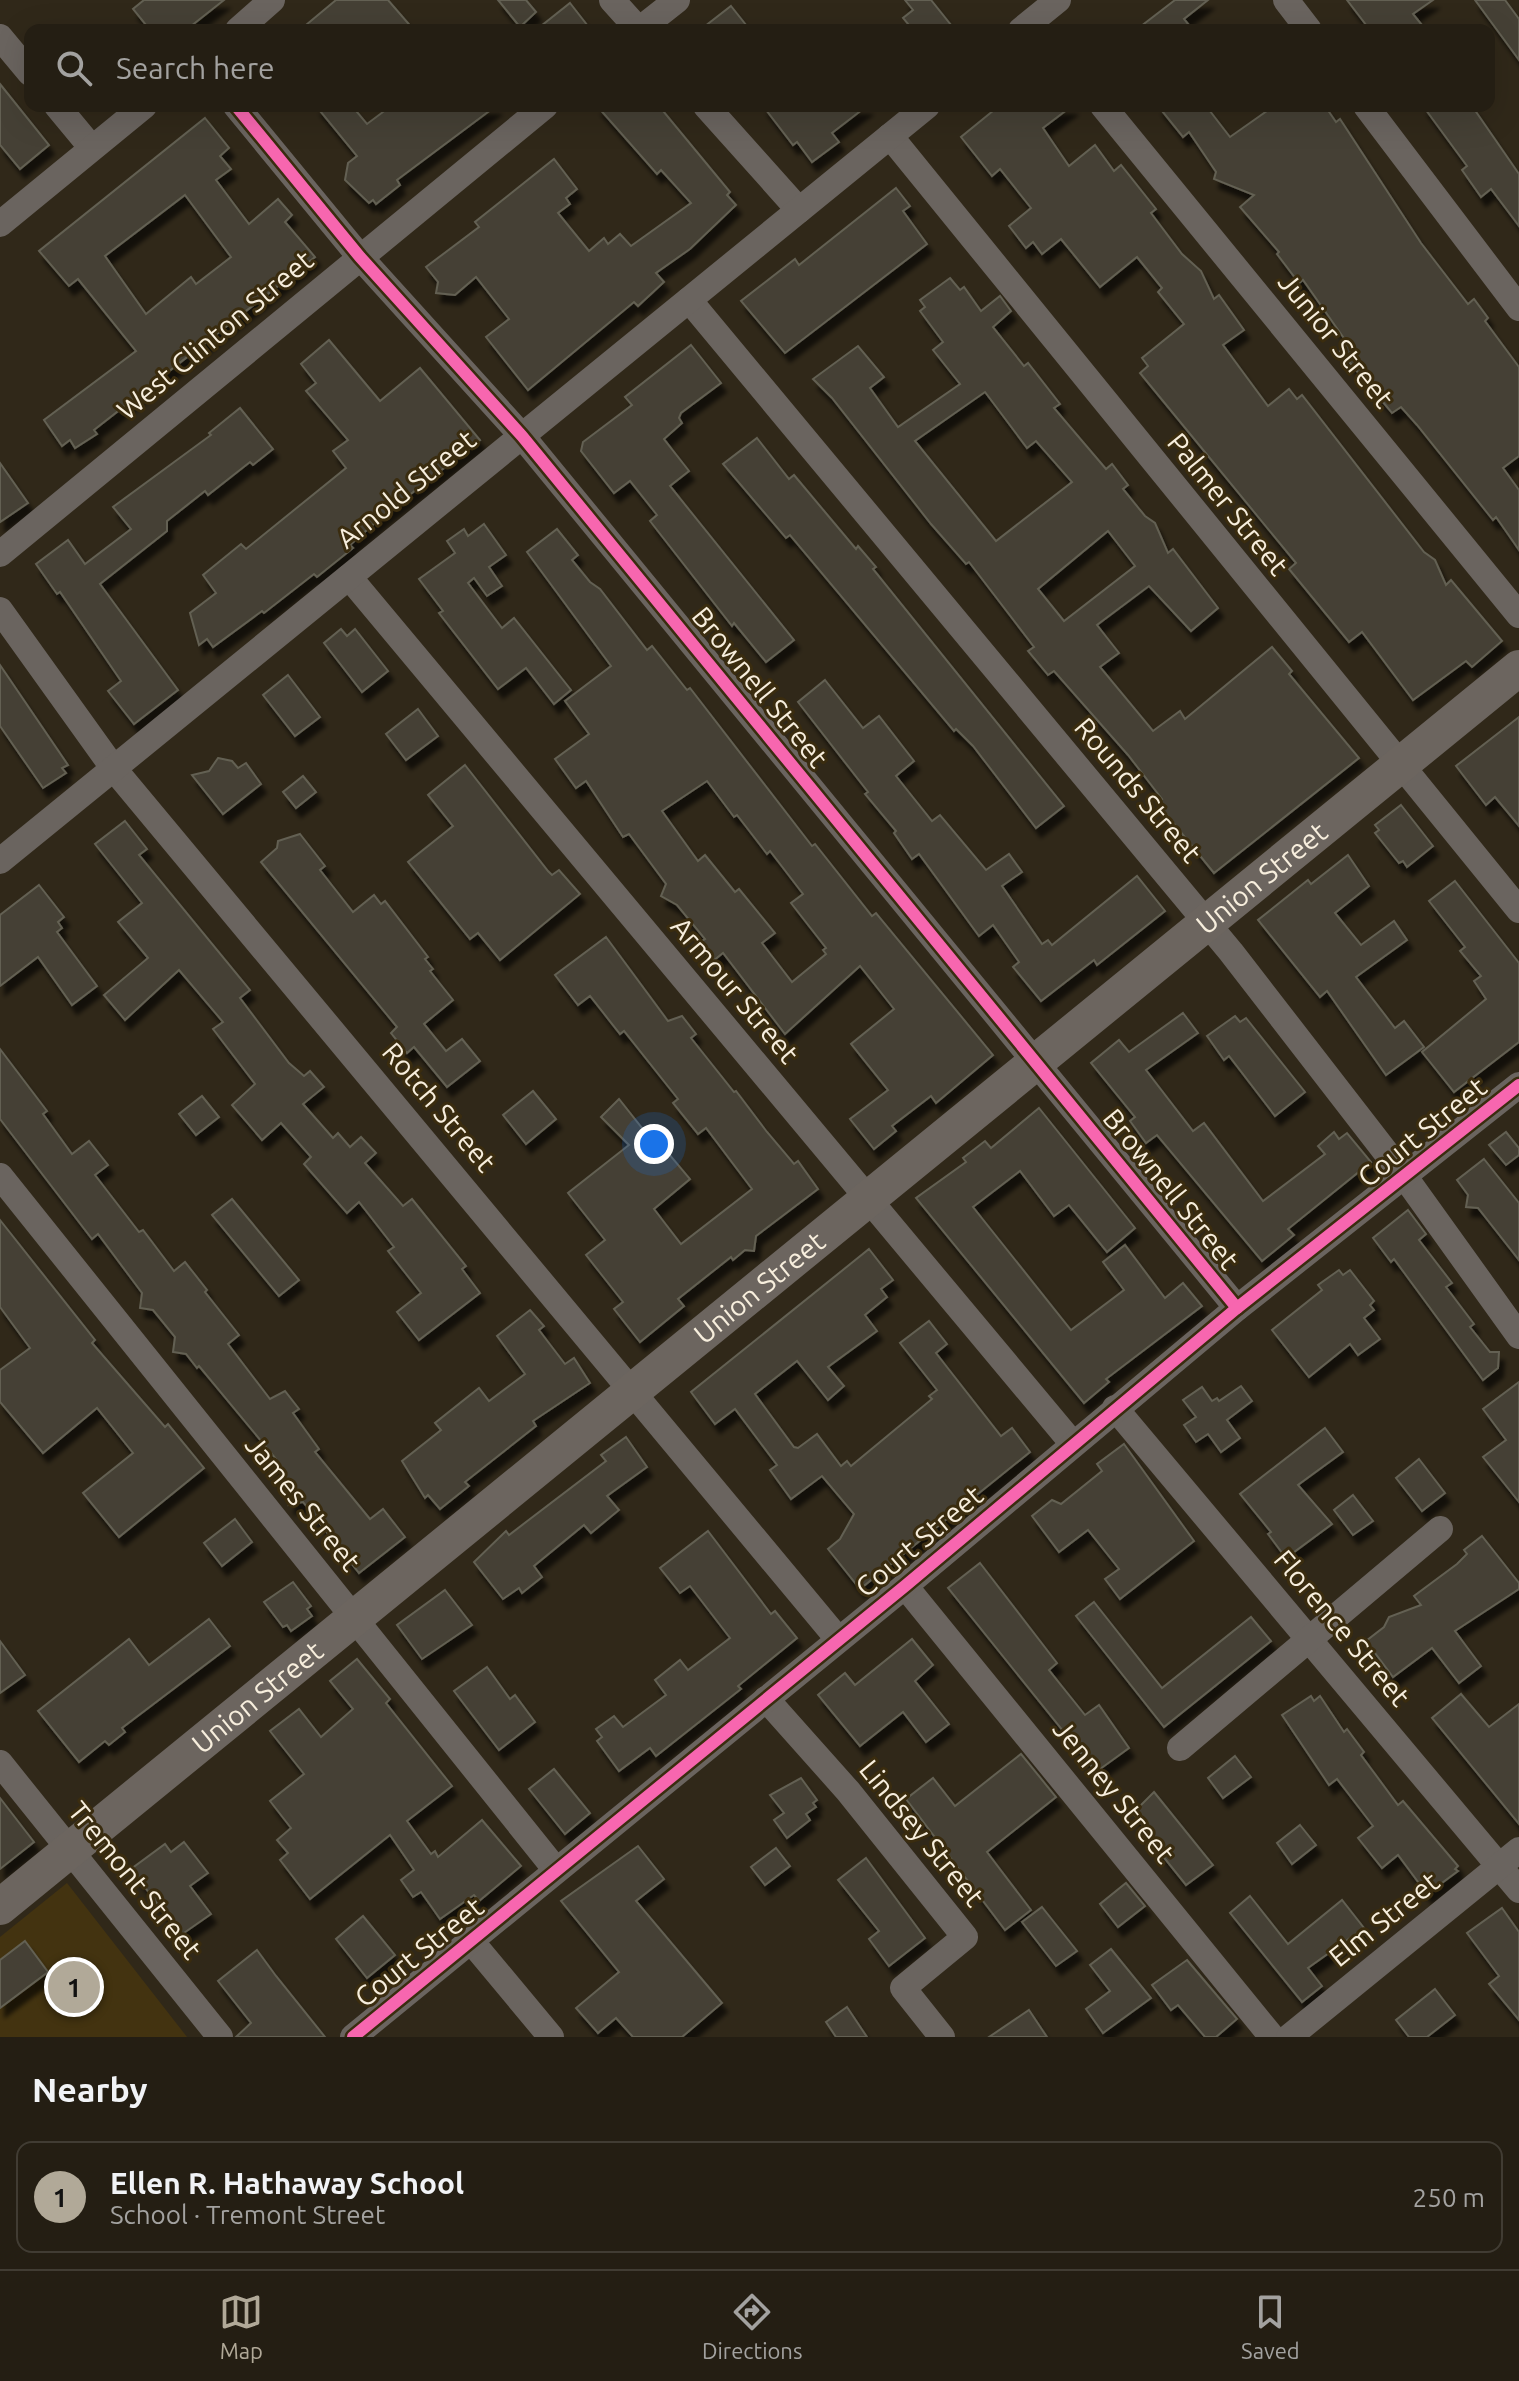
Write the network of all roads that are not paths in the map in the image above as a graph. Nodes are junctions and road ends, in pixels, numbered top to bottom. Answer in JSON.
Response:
{"nodes":[{"id":1,"x":272,"y":0,"type":"edge"},
{"id":2,"x":612,"y":0,"type":"edge"},
{"id":3,"x":677,"y":0,"type":"edge"},
{"id":4,"x":1058,"y":0,"type":"edge"},
{"id":5,"x":1286,"y":0,"type":"edge"},
{"id":6,"x":245,"y":24,"type":"edge"},
{"id":7,"x":634,"y":24,"type":"edge"},
{"id":8,"x":647,"y":24,"type":"edge"},
{"id":9,"x":1035,"y":24,"type":"edge"},
{"id":10,"x":1304,"y":24,"type":"edge"},
{"id":11,"x":0,"y":37,"type":"edge"},
{"id":12,"x":24,"y":66,"type":"edge"},
{"id":13,"x":62,"y":112,"type":"edge"},
{"id":14,"x":136,"y":112,"type":"edge"},
{"id":15,"x":241,"y":112,"type":"edge"},
{"id":16,"x":538,"y":112,"type":"edge"},
{"id":17,"x":711,"y":112,"type":"edge"},
{"id":18,"x":920,"y":112,"type":"edge"},
{"id":19,"x":1108,"y":112,"type":"edge"},
{"id":20,"x":1371,"y":112,"type":"edge"},
{"id":21,"x":890,"y":136,"type":"junction"},
{"id":22,"x":91,"y":147,"type":"junction"},
{"id":23,"x":799,"y":210,"type":"junction"},
{"id":24,"x":0,"y":224,"type":"edge"},
{"id":25,"x":360,"y":257,"type":"junction"},
{"id":26,"x":689,"y":300,"type":"junction"},
{"id":27,"x":1519,"y":308,"type":"edge"},
{"id":28,"x":522,"y":436,"type":"junction"},
{"id":29,"x":0,"y":554,"type":"edge"},
{"id":30,"x":349,"y":577,"type":"junction"},
{"id":31,"x":0,"y":610,"type":"edge"},
{"id":32,"x":1519,"y":615,"type":"edge"},
{"id":33,"x":1519,"y":668,"type":"edge"},
{"id":34,"x":1400,"y":767,"type":"junction"},
{"id":35,"x":114,"y":769,"type":"junction"},
{"id":36,"x":0,"y":861,"type":"edge"},
{"id":37,"x":1519,"y":910,"type":"edge"},
{"id":38,"x":1206,"y":922,"type":"junction"},
{"id":39,"x":1036,"y":1061,"type":"junction"},
{"id":40,"x":1519,"y":1085,"type":"edge"},
{"id":41,"x":0,"y":1176,"type":"edge"},
{"id":42,"x":1405,"y":1177,"type":"junction"},
{"id":43,"x":867,"y":1197,"type":"junction"},
{"id":44,"x":1237,"y":1308,"type":"junction"},
{"id":45,"x":1519,"y":1336,"type":"edge"},
{"id":46,"x":633,"y":1389,"type":"junction"},
{"id":47,"x":1115,"y":1408,"type":"junction"},
{"id":48,"x":1073,"y":1444,"type":"junction"},
{"id":49,"x":1440,"y":1529,"type":"dead end"},
{"id":50,"x":905,"y":1586,"type":"junction"},
{"id":51,"x":354,"y":1617,"type":"junction"},
{"id":52,"x":838,"y":1639,"type":"junction"},
{"id":53,"x":1312,"y":1639,"type":"junction"},
{"id":54,"x":766,"y":1699,"type":"junction"},
{"id":55,"x":1180,"y":1748,"type":"dead end"},
{"id":56,"x":0,"y":1763,"type":"edge"},
{"id":57,"x":70,"y":1851,"type":"junction"},
{"id":58,"x":1509,"y":1858,"type":"edge"},
{"id":59,"x":556,"y":1870,"type":"junction"},
{"id":60,"x":1519,"y":1890,"type":"edge"},
{"id":61,"x":0,"y":1907,"type":"edge"},
{"id":62,"x":471,"y":1941,"type":"junction"},
{"id":63,"x":220,"y":2037,"type":"edge"},
{"id":64,"x":353,"y":2037,"type":"edge"},
{"id":65,"x":551,"y":2037,"type":"edge"},
{"id":66,"x":942,"y":2037,"type":"edge"},
{"id":67,"x":1272,"y":2037,"type":"edge"},
{"id":68,"x":1289,"y":2037,"type":"edge"}],
"edges":[{"from":1,"to":6,"type":"street"},
{"from":2,"to":7,"type":"street"},
{"from":3,"to":8,"type":"street"},
{"from":4,"to":9,"type":"street"},
{"from":5,"to":10,"type":"street"},
{"from":11,"to":12,"type":"street"},
{"from":13,"to":22,"type":"street"},
{"from":14,"to":22,"type":"street"},
{"from":15,"to":25,"type":"street","name":"Brownell Street"},
{"from":16,"to":25,"type":"street","name":"West Clinton Street"},
{"from":17,"to":23,"type":"street"},
{"from":18,"to":21,"type":"street","name":"Arnold Street"},
{"from":19,"to":32,"type":"street","name":"Junior Street"},
{"from":20,"to":27,"type":"street"},
{"from":21,"to":23,"type":"street","name":"Arnold Street"},
{"from":21,"to":34,"type":"street","name":"Palmer Street"},
{"from":22,"to":24,"type":"street"},
{"from":23,"to":26,"type":"street","name":"Arnold Street"},
{"from":25,"to":28,"type":"street","name":"Brownell Street"},
{"from":25,"to":29,"type":"street","name":"West Clinton Street"},
{"from":26,"to":28,"type":"street","name":"Arnold Street"},
{"from":26,"to":38,"type":"street","name":"Rounds Street"},
{"from":28,"to":30,"type":"street","name":"Arnold Street"},
{"from":28,"to":39,"type":"street","name":"Brownell Street"},
{"from":30,"to":35,"type":"street","name":"Arnold Street"},
{"from":30,"to":43,"type":"street","name":"Armour Street"},
{"from":31,"to":35,"type":"street","name":"Rotch Street"},
{"from":33,"to":34,"type":"main road","name":"Union Street"},
{"from":34,"to":37,"type":"street","name":"Palmer Street"},
{"from":34,"to":38,"type":"main road","name":"Union Street"},
{"from":35,"to":36,"type":"street","name":"Arnold Street"},
{"from":35,"to":46,"type":"street","name":"Rotch Street"},
{"from":38,"to":39,"type":"main road","name":"Union Street"},
{"from":38,"to":42,"type":"street","name":"Rounds Street"},
{"from":39,"to":43,"type":"main road","name":"Union Street"},
{"from":39,"to":44,"type":"street","name":"Brownell Street"},
{"from":40,"to":42,"type":"street","name":"Court Street"},
{"from":41,"to":51,"type":"street","name":"James Street"},
{"from":42,"to":44,"type":"street","name":"Court Street"},
{"from":42,"to":45,"type":"street","name":"Rounds Street"},
{"from":43,"to":46,"type":"main road","name":"Union Street"},
{"from":43,"to":48,"type":"street","name":"Armour Street"},
{"from":44,"to":47,"type":"street","name":"Court Street"},
{"from":46,"to":51,"type":"main road","name":"Union Street"},
{"from":46,"to":52,"type":"street","name":"Rotch Street"},
{"from":47,"to":48,"type":"street","name":"Court Street"},
{"from":47,"to":53,"type":"street","name":"Florence Street"},
{"from":48,"to":50,"type":"street","name":"Court Street"},
{"from":49,"to":53,"type":"street"},
{"from":50,"to":52,"type":"street","name":"Court Street"},
{"from":50,"to":67,"type":"street","name":"Jenney Street"},
{"from":51,"to":57,"type":"main road","name":"Union Street"},
{"from":51,"to":59,"type":"street","name":"James Street"},
{"from":52,"to":54,"type":"street","name":"Court Street"},
{"from":53,"to":55,"type":"street"},
{"from":53,"to":58,"type":"street","name":"Florence Street"},
{"from":54,"to":59,"type":"street","name":"Court Street"},
{"from":54,"to":66,"type":"street","name":"Lindsey Street"},
{"from":56,"to":57,"type":"street","name":"Tremont Street"},
{"from":57,"to":61,"type":"main road","name":"Union Street"},
{"from":57,"to":63,"type":"street","name":"Tremont Street"},
{"from":58,"to":60,"type":"street","name":"Florence Street"},
{"from":58,"to":68,"type":"street","name":"Elm Street"},
{"from":59,"to":62,"type":"street","name":"Court Street"},
{"from":62,"to":64,"type":"street","name":"Court Street"},
{"from":62,"to":65,"type":"street"}]}
